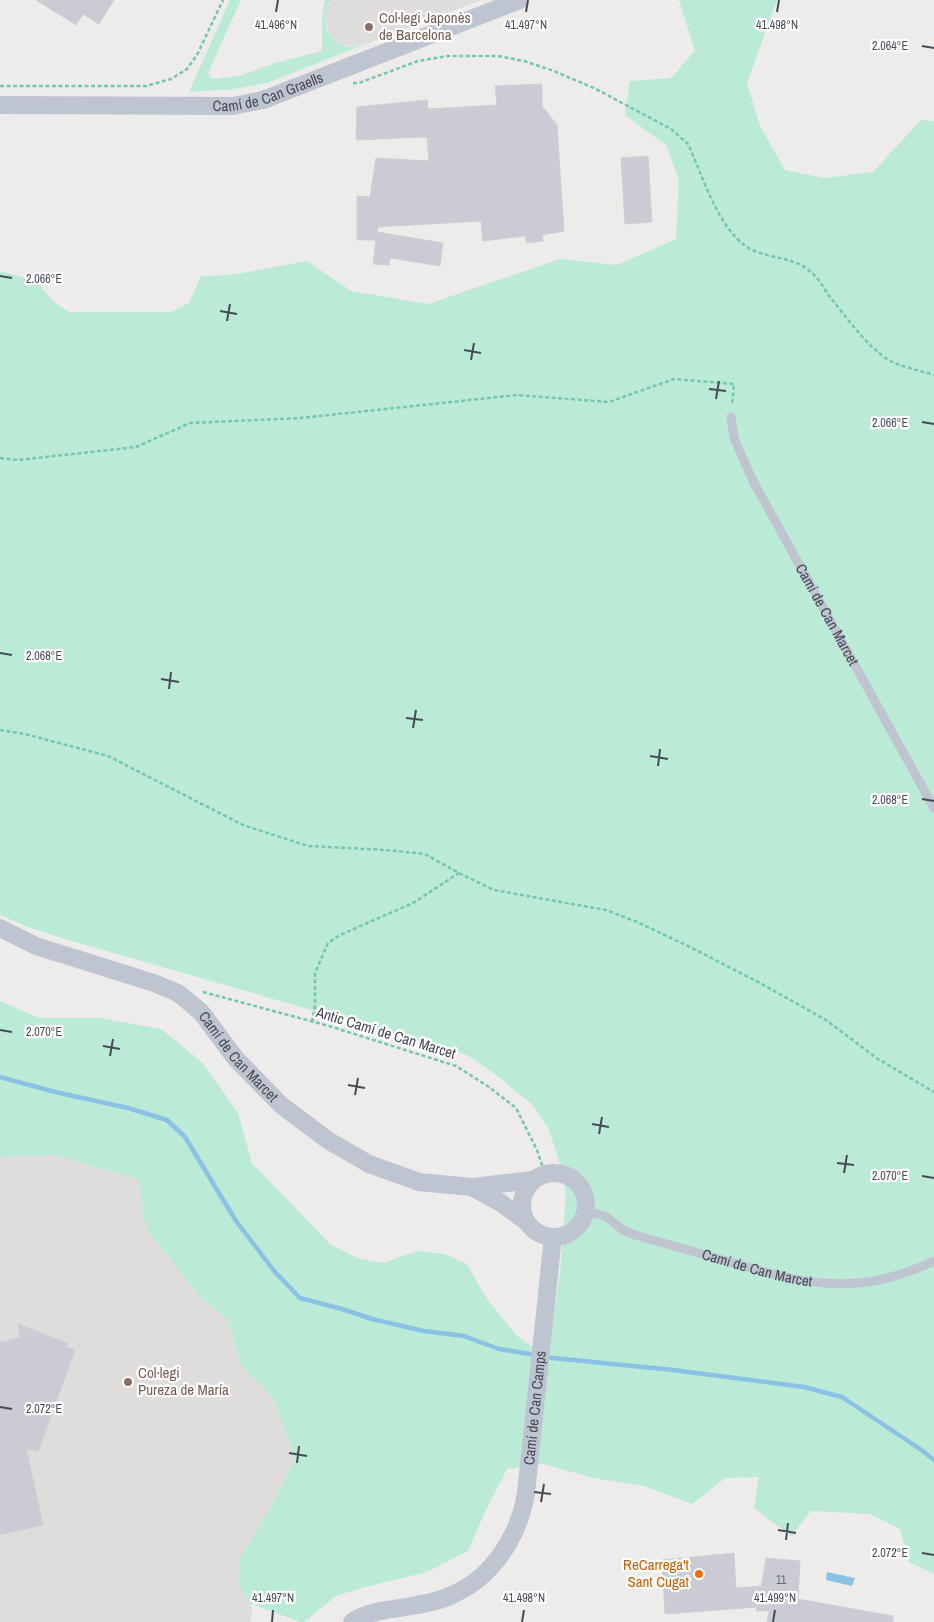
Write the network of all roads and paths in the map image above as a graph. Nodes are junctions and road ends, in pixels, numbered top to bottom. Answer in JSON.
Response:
{"nodes":[{"id":1,"x":223,"y":0,"type":"edge"},
{"id":2,"x":509,"y":2,"type":"edge"},
{"id":3,"x":343,"y":68,"type":"junction"},
{"id":4,"x":0,"y":86,"type":"edge"},
{"id":5,"x":0,"y":105,"type":"edge"},
{"id":6,"x":934,"y":375,"type":"edge"},
{"id":7,"x":730,"y":417,"type":"joint"},
{"id":8,"x":0,"y":458,"type":"edge"},
{"id":9,"x":0,"y":730,"type":"edge"},
{"id":10,"x":934,"y":808,"type":"edge"},
{"id":11,"x":459,"y":873,"type":"junction"},
{"id":12,"x":0,"y":928,"type":"edge"},
{"id":13,"x":202,"y":991,"type":"dead end"},
{"id":14,"x":312,"y":1022,"type":"junction"},
{"id":15,"x":934,"y":1092,"type":"edge"},
{"id":16,"x":539,"y":1177,"type":"junction"},
{"id":17,"x":472,"y":1187,"type":"junction"},
{"id":18,"x":586,"y":1211,"type":"junction"},
{"id":19,"x":528,"y":1223,"type":"junction"},
{"id":20,"x":553,"y":1236,"type":"junction"},
{"id":21,"x":934,"y":1261,"type":"edge"},
{"id":22,"x":352,"y":1622,"type":"edge"}],
"edges":[{"from":1,"to":4,"type":"path"},
{"from":2,"to":3,"type":"street","name":"Camí de Can Graells"},
{"from":3,"to":5,"type":"street","name":"Camí de Can Graells"},
{"from":3,"to":6,"type":"path"},
{"from":7,"to":8,"type":"path"},
{"from":7,"to":10,"type":"lane","name":"Camí de Can Marcet"},
{"from":9,"to":11,"type":"path"},
{"from":11,"to":14,"type":"path"},
{"from":11,"to":15,"type":"path"},
{"from":12,"to":17,"type":"street","name":"Camí de Can Marcet"},
{"from":13,"to":14,"type":"path","name":"Antic Camí de Can Marcet"},
{"from":14,"to":16,"type":"path","name":"Antic Camí de Can Marcet"},
{"from":16,"to":17,"type":"street","name":"Camí de Can Marcet"},
{"from":16,"to":18,"type":"street"},
{"from":16,"to":19,"type":"street"},
{"from":17,"to":19,"type":"street","name":"Camí de Can Marcet"},
{"from":18,"to":20,"type":"street"},
{"from":18,"to":21,"type":"lane","name":"Camí de Can Marcet"},
{"from":19,"to":20,"type":"street"},
{"from":20,"to":22,"type":"street","name":"Camí de Can Camps"}]}
